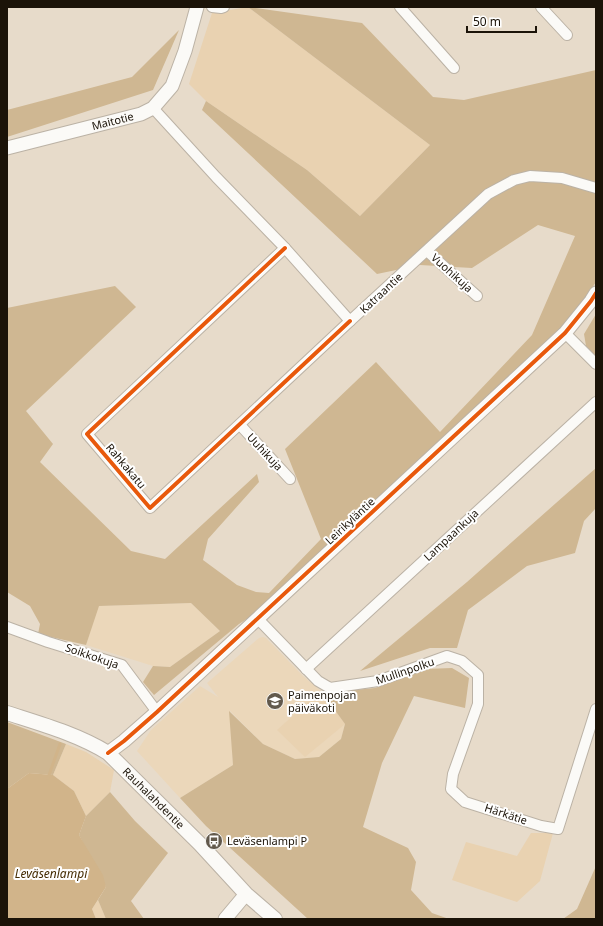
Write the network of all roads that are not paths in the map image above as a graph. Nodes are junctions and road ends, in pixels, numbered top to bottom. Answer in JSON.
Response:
{"nodes":[{"id":1,"x":197,"y":7,"type":"edge"},
{"id":2,"x":212,"y":7,"type":"edge"},
{"id":3,"x":224,"y":7,"type":"edge"},
{"id":4,"x":400,"y":7,"type":"edge"},
{"id":5,"x":542,"y":7,"type":"edge"},
{"id":6,"x":567,"y":35,"type":"dead end"},
{"id":7,"x":454,"y":68,"type":"dead end"},
{"id":8,"x":153,"y":108,"type":"junction"},
{"id":9,"x":7,"y":148,"type":"edge"},
{"id":10,"x":596,"y":188,"type":"edge"},
{"id":11,"x":285,"y":248,"type":"junction"},
{"id":12,"x":427,"y":251,"type":"junction"},
{"id":13,"x":596,"y":293,"type":"edge"},
{"id":14,"x":477,"y":296,"type":"dead end"},
{"id":15,"x":350,"y":321,"type":"junction"},
{"id":16,"x":565,"y":333,"type":"junction"},
{"id":17,"x":596,"y":364,"type":"edge"},
{"id":18,"x":596,"y":402,"type":"edge"},
{"id":19,"x":240,"y":425,"type":"junction"},
{"id":20,"x":290,"y":479,"type":"dead end"},
{"id":21,"x":258,"y":619,"type":"junction"},
{"id":22,"x":7,"y":627,"type":"edge"},
{"id":23,"x":306,"y":669,"type":"junction"},
{"id":24,"x":478,"y":675,"type":"joint"},
{"id":25,"x":596,"y":709,"type":"edge"},
{"id":26,"x":157,"y":712,"type":"junction"},
{"id":27,"x":7,"y":713,"type":"edge"},
{"id":28,"x":108,"y":753,"type":"junction"},
{"id":29,"x":246,"y":894,"type":"junction"},
{"id":30,"x":225,"y":919,"type":"edge"},
{"id":31,"x":276,"y":919,"type":"edge"}],
"edges":[{"from":1,"to":8,"type":"street","name":"Maitotie"},
{"from":2,"to":3,"type":"street"},
{"from":4,"to":7,"type":"street"},
{"from":5,"to":6,"type":"street"},
{"from":8,"to":9,"type":"street","name":"Maitotie"},
{"from":8,"to":11,"type":"street","name":"Katraantie"},
{"from":10,"to":12,"type":"street","name":"Katraantie"},
{"from":11,"to":15,"type":"street","name":"Katraantie"},
{"from":11,"to":19,"type":"street","name":"Rahkakatu"},
{"from":12,"to":14,"type":"street","name":"Vuohikuja"},
{"from":12,"to":15,"type":"street","name":"Katraantie"},
{"from":13,"to":16,"type":"street","name":"Leirikyläntie"},
{"from":15,"to":19,"type":"street","name":"Rahkakatu"},
{"from":16,"to":17,"type":"street"},
{"from":16,"to":21,"type":"street","name":"Leirikyläntie"},
{"from":18,"to":23,"type":"street","name":"Lampaankuja"},
{"from":19,"to":20,"type":"street","name":"Uuhikuja"},
{"from":21,"to":23,"type":"street","name":"Mullinpolku"},
{"from":21,"to":26,"type":"street","name":"Leirikyläntie"},
{"from":22,"to":26,"type":"street","name":"Soikkokuja"},
{"from":23,"to":24,"type":"street","name":"Mullinpolku"},
{"from":24,"to":25,"type":"street","name":"Härkätie"},
{"from":26,"to":28,"type":"street","name":"Leirikyläntie"},
{"from":27,"to":28,"type":"main road","name":"Rauhalahdentie"},
{"from":28,"to":29,"type":"main road","name":"Rauhalahdentie"},
{"from":29,"to":30,"type":"street"},
{"from":29,"to":31,"type":"main road","name":"Rauhalahdentie"}]}
